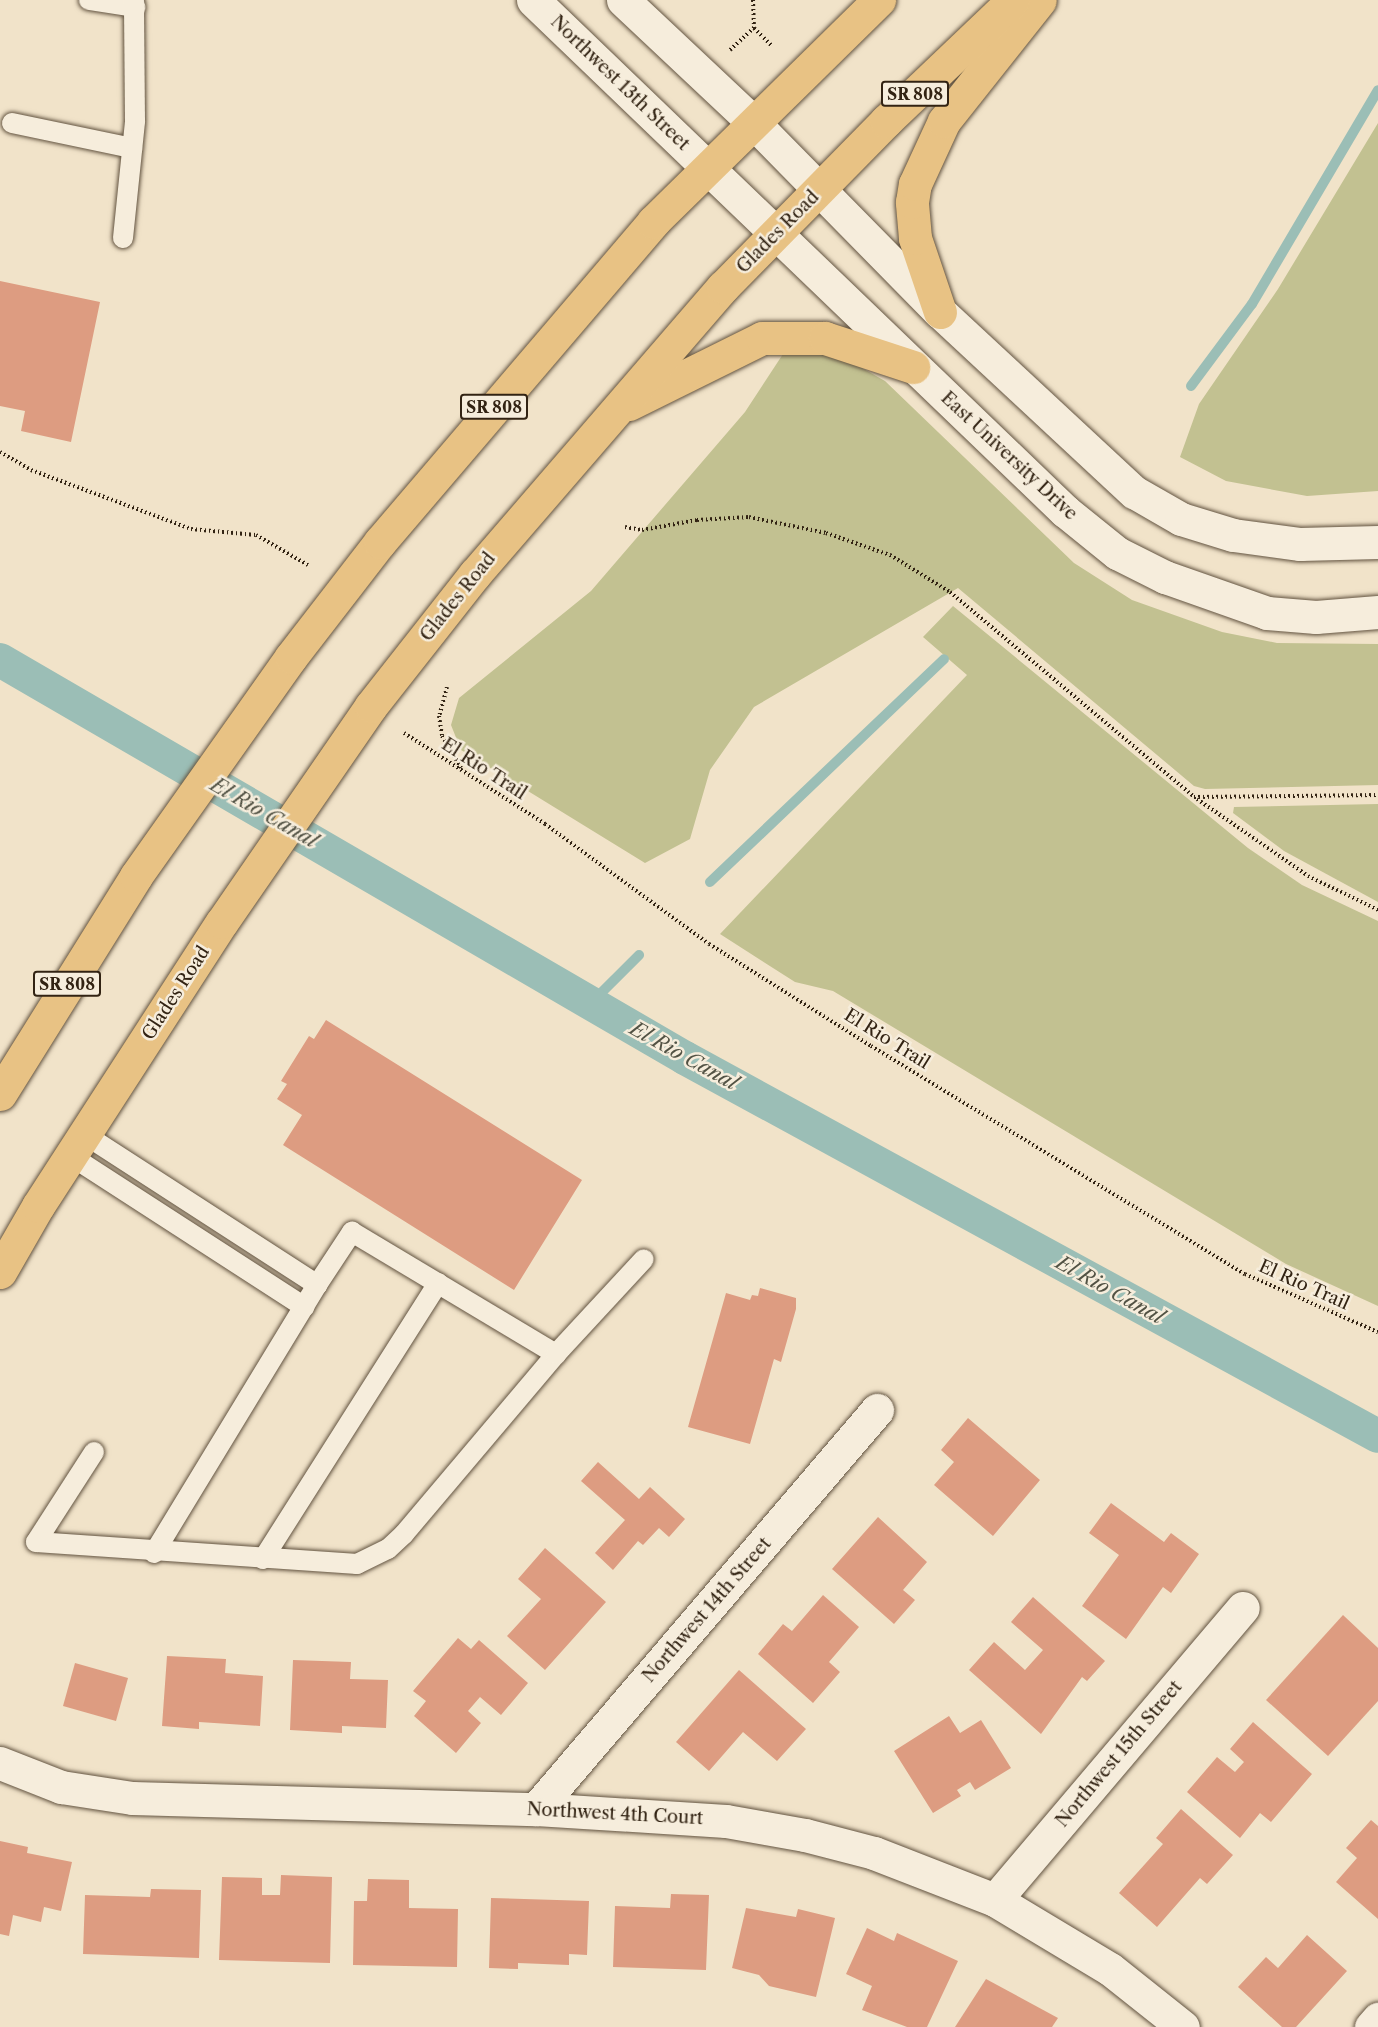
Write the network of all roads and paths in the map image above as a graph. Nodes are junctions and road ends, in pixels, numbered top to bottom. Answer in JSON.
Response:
{"nodes":[{"id":1,"x":89,"y":0,"type":"edge"},
{"id":2,"x":533,"y":0,"type":"edge"},
{"id":3,"x":623,"y":0,"type":"edge"},
{"id":4,"x":753,"y":0,"type":"edge"},
{"id":5,"x":879,"y":0,"type":"edge"},
{"id":6,"x":1013,"y":0,"type":"edge"},
{"id":7,"x":1040,"y":0,"type":"edge"},
{"id":8,"x":134,"y":4,"type":"edge"},
{"id":9,"x":754,"y":28,"type":"junction"},
{"id":10,"x":771,"y":45,"type":"dead end"},
{"id":11,"x":730,"y":50,"type":"dead end"},
{"id":12,"x":752,"y":121,"type":"junction"},
{"id":13,"x":12,"y":123,"type":"dead end"},
{"id":14,"x":132,"y":148,"type":"junction"},
{"id":15,"x":707,"y":166,"type":"junction"},
{"id":16,"x":819,"y":190,"type":"junction"},
{"id":17,"x":776,"y":236,"type":"junction"},
{"id":18,"x":123,"y":238,"type":"dead end"},
{"id":19,"x":940,"y":312,"type":"junction"},
{"id":20,"x":913,"y":367,"type":"junction"},
{"id":21,"x":609,"y":415,"type":"junction"},
{"id":22,"x":0,"y":452,"type":"edge"},
{"id":23,"x":625,"y":527,"type":"dead end"},
{"id":24,"x":1378,"y":542,"type":"edge"},
{"id":25,"x":308,"y":565,"type":"dead end"},
{"id":26,"x":1378,"y":612,"type":"edge"},
{"id":27,"x":447,"y":687,"type":"dead end"},
{"id":28,"x":404,"y":733,"type":"dead end"},
{"id":29,"x":463,"y":771,"type":"junction"},
{"id":30,"x":1378,"y":795,"type":"edge"},
{"id":31,"x":1194,"y":797,"type":"junction"},
{"id":32,"x":1378,"y":910,"type":"edge"},
{"id":33,"x":0,"y":1094,"type":"edge"},
{"id":34,"x":78,"y":1145,"type":"junction"},
{"id":35,"x":644,"y":1259,"type":"dead end"},
{"id":36,"x":0,"y":1272,"type":"edge"},
{"id":37,"x":438,"y":1283,"type":"junction"},
{"id":38,"x":317,"y":1285,"type":"junction"},
{"id":39,"x":304,"y":1307,"type":"junction"},
{"id":40,"x":1378,"y":1332,"type":"edge"},
{"id":41,"x":556,"y":1354,"type":"junction"},
{"id":42,"x":877,"y":1410,"type":"dead end"},
{"id":43,"x":94,"y":1452,"type":"dead end"},
{"id":44,"x":154,"y":1553,"type":"junction"},
{"id":45,"x":263,"y":1559,"type":"junction"},
{"id":46,"x":1244,"y":1608,"type":"dead end"},
{"id":47,"x":0,"y":1763,"type":"edge"},
{"id":48,"x":536,"y":1809,"type":"junction"},
{"id":49,"x":995,"y":1900,"type":"junction"},
{"id":50,"x":1378,"y":2019,"type":"edge"},
{"id":51,"x":1183,"y":2027,"type":"edge"},
{"id":52,"x":1371,"y":2027,"type":"edge"}],
"edges":[{"from":1,"to":8,"type":"lane"},
{"from":2,"to":15,"type":"street","name":"Northwest 13th Street"},
{"from":3,"to":12,"type":"street"},
{"from":4,"to":9,"type":"path"},
{"from":5,"to":12,"type":"main road","number":"SR 808"},
{"from":6,"to":16,"type":"main road","name":"Glades Road","number":"SR 808"},
{"from":7,"to":19,"type":"main road"},
{"from":8,"to":14,"type":"lane"},
{"from":9,"to":10,"type":"path"},
{"from":9,"to":11,"type":"path"},
{"from":12,"to":15,"type":"main road","number":"SR 808"},
{"from":12,"to":16,"type":"street"},
{"from":13,"to":14,"type":"lane"},
{"from":14,"to":18,"type":"lane"},
{"from":15,"to":17,"type":"street","name":"East University Drive"},
{"from":15,"to":33,"type":"main road","number":"SR 808"},
{"from":16,"to":17,"type":"main road","name":"Glades Road","number":"SR 808"},
{"from":16,"to":19,"type":"street"},
{"from":17,"to":20,"type":"street","name":"East University Drive"},
{"from":17,"to":21,"type":"main road","name":"Glades Road","number":"SR 808"},
{"from":19,"to":24,"type":"street"},
{"from":20,"to":21,"type":"main road"},
{"from":20,"to":26,"type":"street","name":"East University Drive"},
{"from":21,"to":34,"type":"main road","name":"Glades Road","number":"SR 808"},
{"from":22,"to":25,"type":"path"},
{"from":23,"to":31,"type":"path"},
{"from":27,"to":29,"type":"path"},
{"from":28,"to":29,"type":"path","name":"El Rio Trail"},
{"from":29,"to":40,"type":"path","name":"El Rio Trail"},
{"from":30,"to":31,"type":"path"},
{"from":31,"to":32,"type":"path"},
{"from":34,"to":36,"type":"main road","name":"Glades Road","number":"SR 808"},
{"from":34,"to":38,"type":"lane"},
{"from":34,"to":39,"type":"lane"},
{"from":35,"to":41,"type":"lane"},
{"from":37,"to":38,"type":"lane"},
{"from":37,"to":41,"type":"lane"},
{"from":37,"to":45,"type":"lane"},
{"from":38,"to":39,"type":"lane"},
{"from":39,"to":44,"type":"lane"},
{"from":41,"to":45,"type":"lane"},
{"from":42,"to":48,"type":"street","name":"Northwest 14th Street"},
{"from":43,"to":44,"type":"lane"},
{"from":44,"to":45,"type":"lane"},
{"from":46,"to":49,"type":"street","name":"Northwest 15th Street"},
{"from":47,"to":48,"type":"street","name":"Northwest 4th Court"},
{"from":48,"to":49,"type":"street","name":"Northwest 4th Court"},
{"from":49,"to":51,"type":"street","name":"Northwest 4th Court"},
{"from":50,"to":52,"type":"street"}]}
